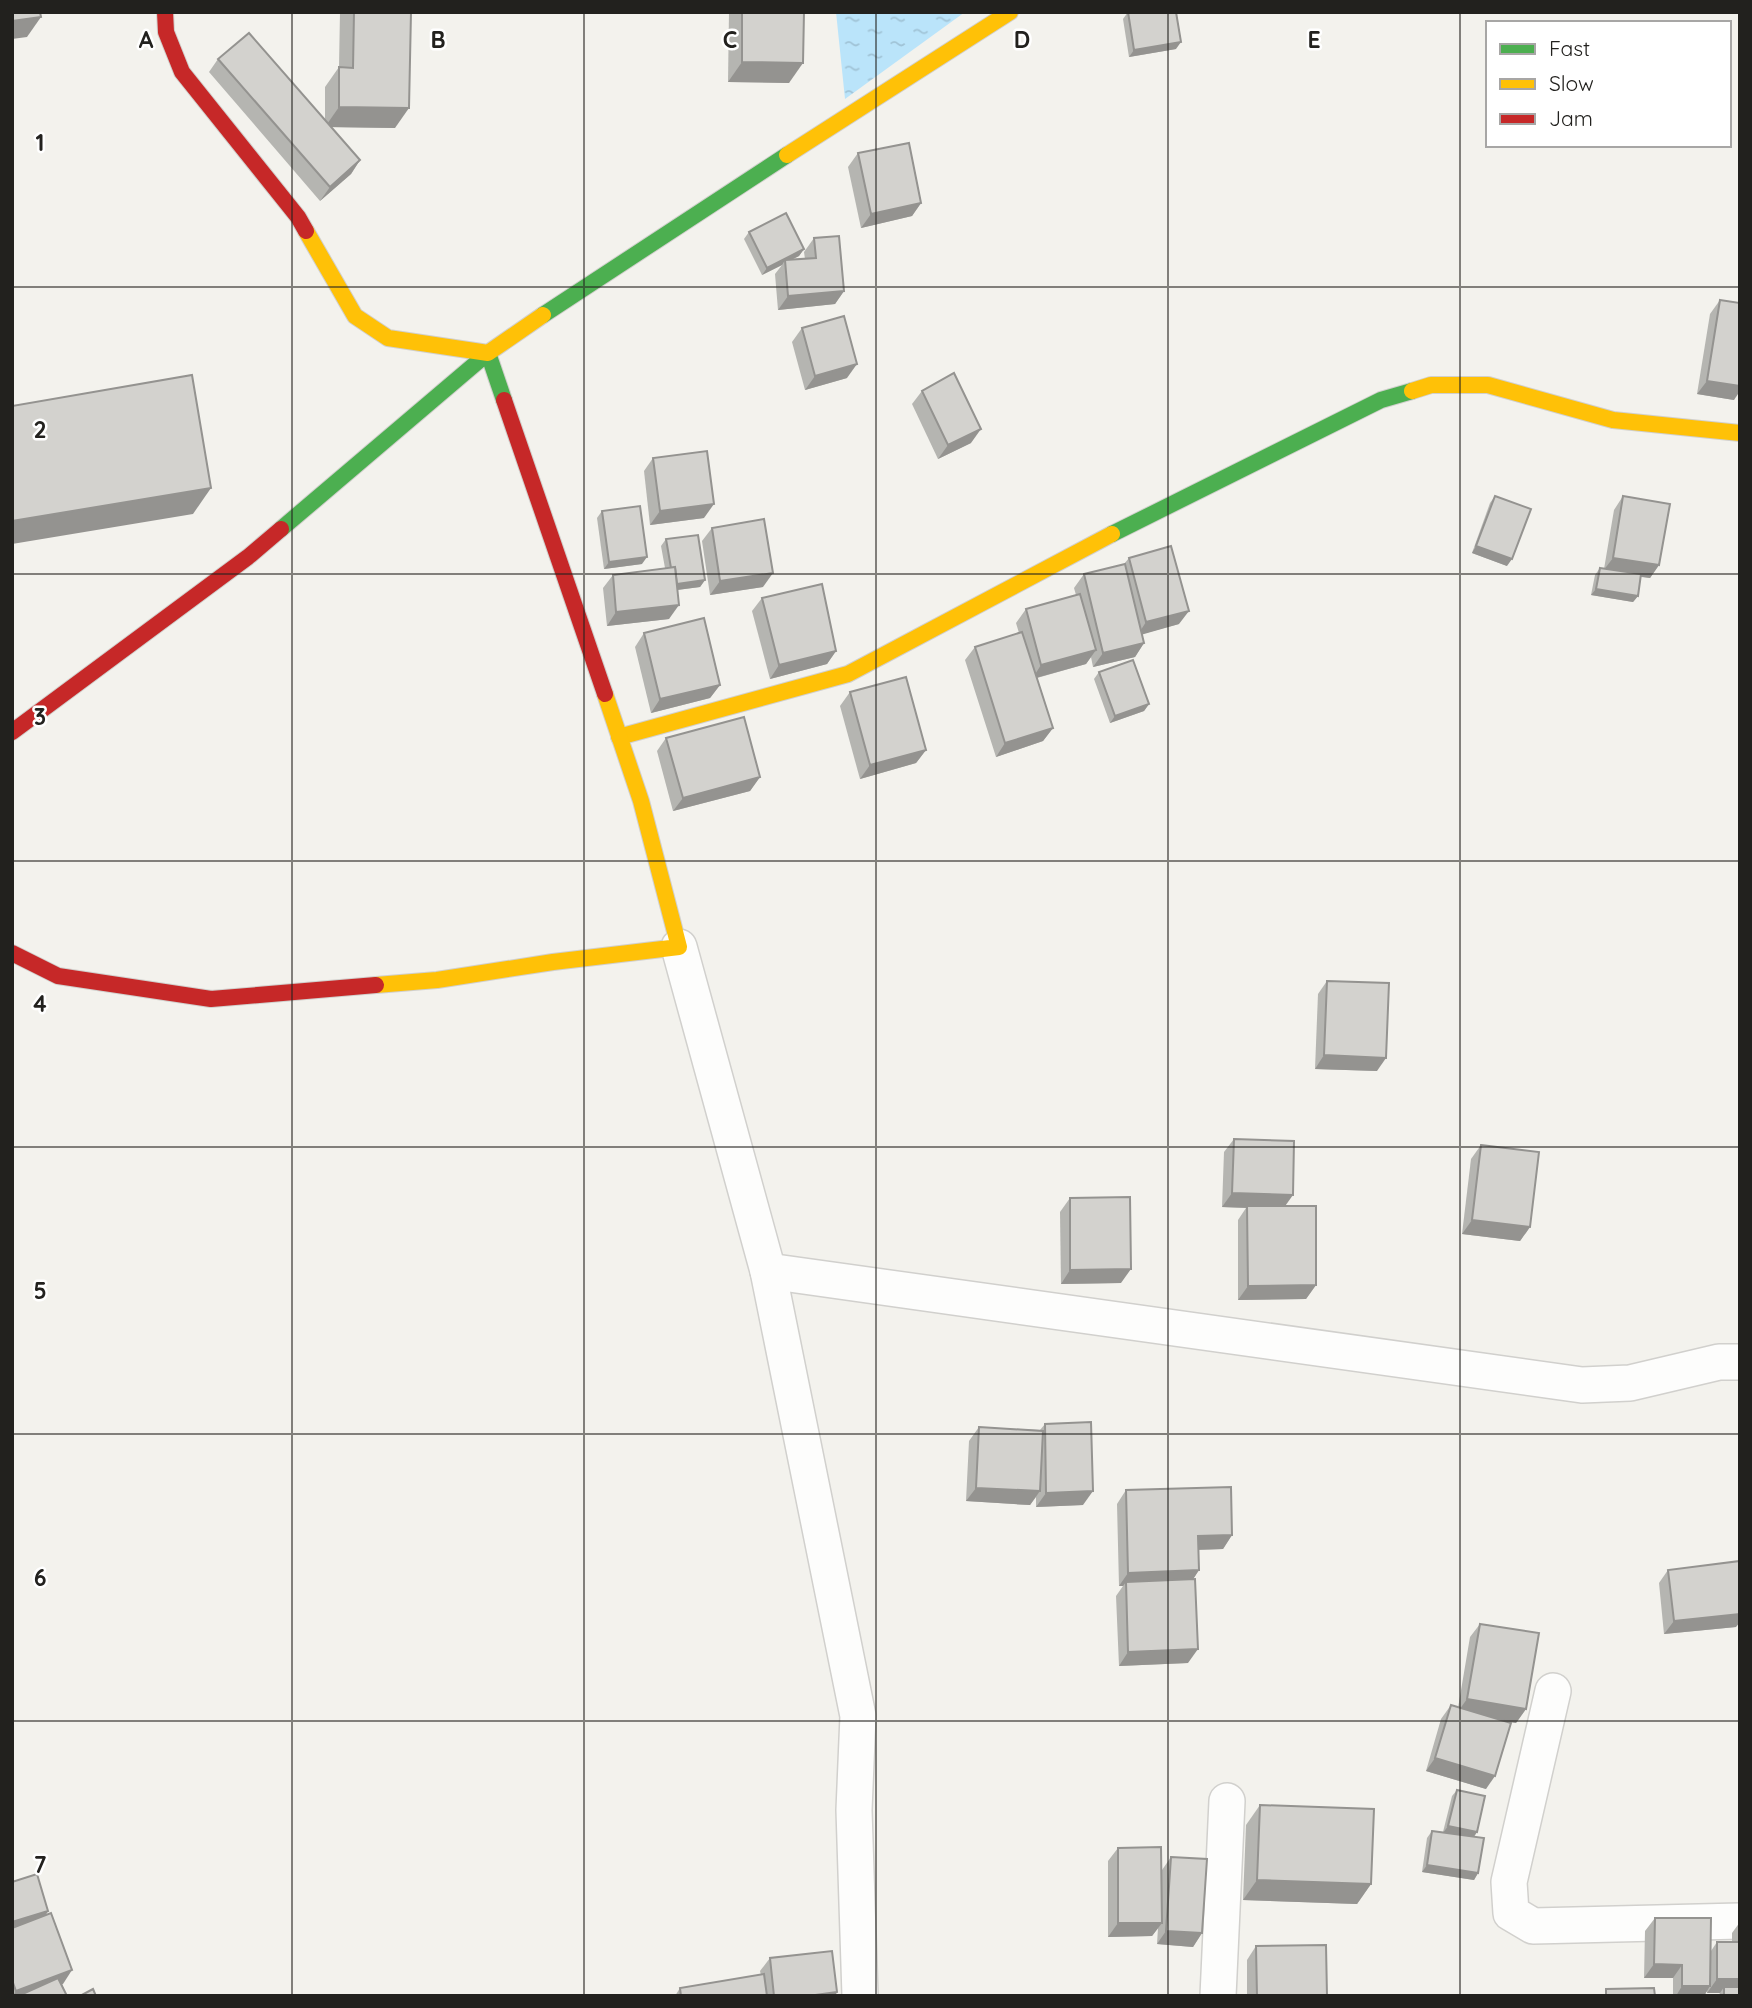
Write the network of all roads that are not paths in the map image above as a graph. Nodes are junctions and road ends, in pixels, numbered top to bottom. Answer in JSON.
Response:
{"nodes":[{"id":1,"x":165,"y":12,"type":"edge"},
{"id":2,"x":1010,"y":12,"type":"edge"},
{"id":3,"x":488,"y":353,"type":"junction"},
{"id":4,"x":1740,"y":433,"type":"edge"},
{"id":5,"x":12,"y":732,"type":"edge"},
{"id":6,"x":619,"y":737,"type":"junction"},
{"id":7,"x":680,"y":947,"type":"junction"},
{"id":8,"x":12,"y":953,"type":"edge"},
{"id":9,"x":768,"y":1271,"type":"junction"},
{"id":10,"x":1740,"y":1362,"type":"edge"},
{"id":11,"x":1553,"y":1691,"type":"dead end"},
{"id":12,"x":1227,"y":1801,"type":"dead end"},
{"id":13,"x":1740,"y":1921,"type":"edge"},
{"id":14,"x":860,"y":1996,"type":"edge"},
{"id":15,"x":1219,"y":1996,"type":"edge"}],
"edges":[{"from":1,"to":3,"type":"street"},
{"from":2,"to":3,"type":"street"},
{"from":3,"to":5,"type":"street"},
{"from":3,"to":6,"type":"street"},
{"from":4,"to":6,"type":"street"},
{"from":6,"to":7,"type":"street"},
{"from":7,"to":8,"type":"street"},
{"from":7,"to":9,"type":"street"},
{"from":9,"to":10,"type":"street"},
{"from":9,"to":14,"type":"street"},
{"from":11,"to":13,"type":"street"},
{"from":12,"to":15,"type":"street"}]}
